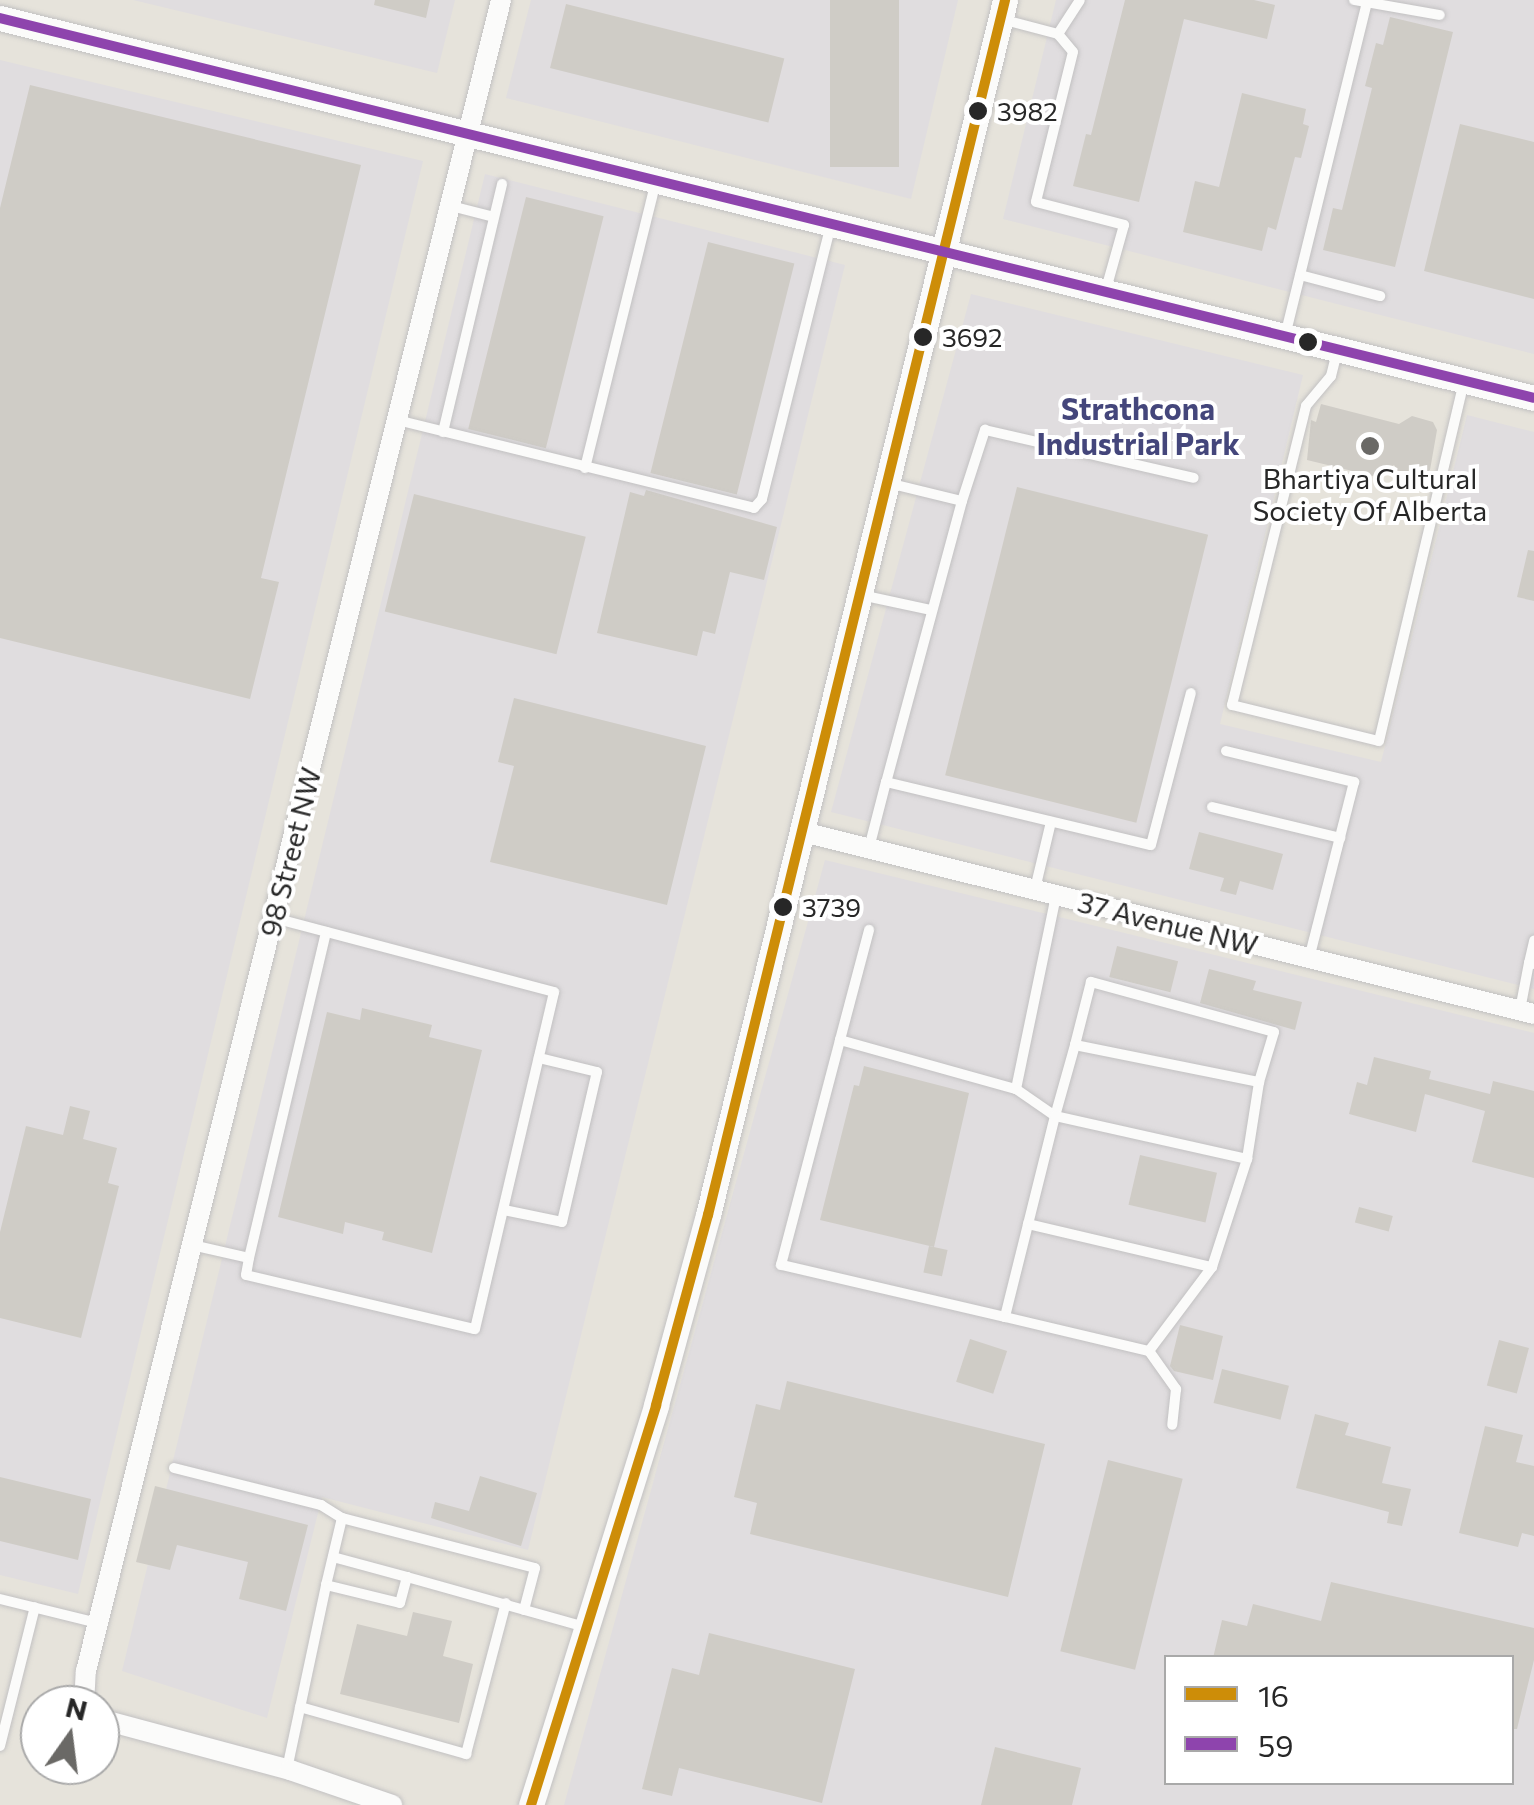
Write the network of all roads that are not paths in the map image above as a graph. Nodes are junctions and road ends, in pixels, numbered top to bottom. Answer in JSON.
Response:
{"nodes":[{"id":1,"x":501,"y":0,"type":"edge"},
{"id":2,"x":1080,"y":0,"type":"edge"},
{"id":3,"x":1360,"y":2,"type":"edge"},
{"id":4,"x":1003,"y":10,"type":"edge"},
{"id":5,"x":1440,"y":16,"type":"dead end"},
{"id":6,"x":0,"y":18,"type":"edge"},
{"id":7,"x":1058,"y":34,"type":"junction"},
{"id":8,"x":468,"y":134,"type":"junction"},
{"id":9,"x":656,"y":180,"type":"junction"},
{"id":10,"x":502,"y":184,"type":"dead end"},
{"id":11,"x":450,"y":206,"type":"junction"},
{"id":12,"x":494,"y":217,"type":"junction"},
{"id":13,"x":831,"y":224,"type":"junction"},
{"id":14,"x":943,"y":252,"type":"junction"},
{"id":15,"x":1300,"y":274,"type":"junction"},
{"id":16,"x":1105,"y":292,"type":"junction"},
{"id":17,"x":1380,"y":296,"type":"dead end"},
{"id":18,"x":1284,"y":336,"type":"junction"},
{"id":19,"x":1338,"y":350,"type":"junction"},
{"id":20,"x":1464,"y":381,"type":"junction"},
{"id":21,"x":1534,"y":398,"type":"edge"},
{"id":22,"x":397,"y":420,"type":"junction"},
{"id":23,"x":443,"y":432,"type":"junction"},
{"id":24,"x":585,"y":468,"type":"junction"},
{"id":25,"x":1194,"y":478,"type":"dead end"},
{"id":26,"x":887,"y":483,"type":"junction"},
{"id":27,"x":962,"y":501,"type":"junction"},
{"id":28,"x":860,"y":594,"type":"junction"},
{"id":29,"x":931,"y":610,"type":"junction"},
{"id":30,"x":1191,"y":693,"type":"dead end"},
{"id":31,"x":1226,"y":751,"type":"dead end"},
{"id":32,"x":886,"y":782,"type":"junction"},
{"id":33,"x":1212,"y":807,"type":"dead end"},
{"id":34,"x":1051,"y":822,"type":"junction"},
{"id":35,"x":802,"y":832,"type":"junction"},
{"id":36,"x":1340,"y":838,"type":"junction"},
{"id":37,"x":869,"y":848,"type":"junction"},
{"id":38,"x":1046,"y":892,"type":"junction"},
{"id":39,"x":273,"y":918,"type":"junction"},
{"id":40,"x":870,"y":930,"type":"dead end"},
{"id":41,"x":326,"y":932,"type":"junction"},
{"id":42,"x":1534,"y":942,"type":"edge"},
{"id":43,"x":1309,"y":958,"type":"junction"},
{"id":44,"x":1531,"y":963,"type":"edge"},
{"id":45,"x":1527,"y":1012,"type":"edge"},
{"id":46,"x":840,"y":1040,"type":"junction"},
{"id":47,"x":1075,"y":1045,"type":"junction"},
{"id":48,"x":539,"y":1058,"type":"junction"},
{"id":49,"x":1260,"y":1082,"type":"junction"},
{"id":50,"x":1016,"y":1088,"type":"junction"},
{"id":51,"x":1055,"y":1116,"type":"junction"},
{"id":52,"x":1247,"y":1159,"type":"junction"},
{"id":53,"x":504,"y":1210,"type":"junction"},
{"id":54,"x":1028,"y":1224,"type":"junction"},
{"id":55,"x":192,"y":1245,"type":"junction"},
{"id":56,"x":250,"y":1258,"type":"junction"},
{"id":57,"x":1212,"y":1267,"type":"junction"},
{"id":58,"x":1005,"y":1317,"type":"junction"},
{"id":59,"x":1148,"y":1351,"type":"junction"},
{"id":60,"x":1172,"y":1425,"type":"dead end"},
{"id":61,"x":174,"y":1468,"type":"dead end"},
{"id":62,"x":342,"y":1518,"type":"junction"},
{"id":63,"x":333,"y":1558,"type":"junction"},
{"id":64,"x":407,"y":1577,"type":"junction"},
{"id":65,"x":326,"y":1586,"type":"junction"},
{"id":66,"x":0,"y":1599,"type":"edge"},
{"id":67,"x":506,"y":1603,"type":"junction"},
{"id":68,"x":34,"y":1607,"type":"junction"},
{"id":69,"x":524,"y":1610,"type":"junction"},
{"id":70,"x":98,"y":1623,"type":"junction"},
{"id":71,"x":586,"y":1628,"type":"junction"},
{"id":72,"x":83,"y":1685,"type":"edge"},
{"id":73,"x":300,"y":1707,"type":"junction"},
{"id":74,"x":120,"y":1724,"type":"edge"},
{"id":75,"x":0,"y":1746,"type":"edge"},
{"id":76,"x":287,"y":1769,"type":"junction"},
{"id":77,"x":392,"y":1805,"type":"edge"},
{"id":78,"x":531,"y":1805,"type":"edge"}],
"edges":[{"from":1,"to":8,"type":"street","name":"98 Street NW"},
{"from":2,"to":7,"type":"lane"},
{"from":3,"to":5,"type":"lane"},
{"from":3,"to":15,"type":"lane"},
{"from":4,"to":7,"type":"lane"},
{"from":4,"to":14,"type":"street"},
{"from":6,"to":8,"type":"street"},
{"from":7,"to":16,"type":"lane"},
{"from":8,"to":9,"type":"street"},
{"from":8,"to":11,"type":"street","name":"98 Street NW"},
{"from":9,"to":13,"type":"street"},
{"from":9,"to":24,"type":"lane"},
{"from":10,"to":12,"type":"lane"},
{"from":11,"to":12,"type":"lane"},
{"from":11,"to":22,"type":"street","name":"98 Street NW"},
{"from":12,"to":23,"type":"lane"},
{"from":13,"to":14,"type":"street"},
{"from":13,"to":24,"type":"lane"},
{"from":14,"to":16,"type":"street"},
{"from":14,"to":26,"type":"street"},
{"from":15,"to":17,"type":"lane"},
{"from":15,"to":18,"type":"lane"},
{"from":16,"to":18,"type":"street"},
{"from":18,"to":19,"type":"street"},
{"from":19,"to":20,"type":"street"},
{"from":19,"to":20,"type":"lane"},
{"from":20,"to":21,"type":"street"},
{"from":22,"to":23,"type":"lane"},
{"from":22,"to":39,"type":"street","name":"98 Street NW"},
{"from":23,"to":24,"type":"lane"},
{"from":25,"to":27,"type":"lane"},
{"from":26,"to":27,"type":"lane"},
{"from":26,"to":28,"type":"street"},
{"from":27,"to":29,"type":"lane"},
{"from":28,"to":29,"type":"lane"},
{"from":28,"to":35,"type":"street"},
{"from":29,"to":32,"type":"lane"},
{"from":30,"to":34,"type":"lane"},
{"from":31,"to":36,"type":"lane"},
{"from":32,"to":34,"type":"lane"},
{"from":32,"to":37,"type":"lane"},
{"from":33,"to":36,"type":"lane"},
{"from":34,"to":38,"type":"lane"},
{"from":35,"to":37,"type":"street","name":"37 Avenue NW"},
{"from":35,"to":71,"type":"street"},
{"from":36,"to":43,"type":"lane"},
{"from":37,"to":38,"type":"street","name":"37 Avenue NW"},
{"from":38,"to":43,"type":"street","name":"37 Avenue NW"},
{"from":38,"to":50,"type":"lane"},
{"from":39,"to":41,"type":"lane"},
{"from":39,"to":55,"type":"street","name":"98 Street NW"},
{"from":40,"to":46,"type":"lane"},
{"from":41,"to":48,"type":"lane"},
{"from":41,"to":56,"type":"lane"},
{"from":42,"to":44,"type":"lane"},
{"from":43,"to":45,"type":"street","name":"37 Avenue NW"},
{"from":44,"to":45,"type":"lane"},
{"from":46,"to":50,"type":"lane"},
{"from":46,"to":58,"type":"lane"},
{"from":47,"to":49,"type":"lane"},
{"from":47,"to":49,"type":"lane"},
{"from":47,"to":51,"type":"lane"},
{"from":48,"to":53,"type":"lane"},
{"from":48,"to":53,"type":"lane"},
{"from":49,"to":52,"type":"lane"},
{"from":50,"to":51,"type":"lane"},
{"from":51,"to":52,"type":"lane"},
{"from":51,"to":54,"type":"lane"},
{"from":52,"to":57,"type":"lane"},
{"from":53,"to":56,"type":"lane"},
{"from":54,"to":57,"type":"lane"},
{"from":54,"to":58,"type":"lane"},
{"from":55,"to":56,"type":"lane"},
{"from":55,"to":70,"type":"street","name":"98 Street NW"},
{"from":57,"to":59,"type":"lane"},
{"from":58,"to":59,"type":"lane"},
{"from":59,"to":60,"type":"lane"},
{"from":61,"to":62,"type":"lane"},
{"from":62,"to":63,"type":"lane"},
{"from":62,"to":69,"type":"lane"},
{"from":63,"to":64,"type":"lane"},
{"from":63,"to":65,"type":"lane"},
{"from":64,"to":65,"type":"lane"},
{"from":64,"to":67,"type":"lane"},
{"from":65,"to":73,"type":"lane"},
{"from":66,"to":68,"type":"lane"},
{"from":67,"to":69,"type":"lane"},
{"from":67,"to":73,"type":"lane"},
{"from":68,"to":70,"type":"lane"},
{"from":68,"to":75,"type":"lane"},
{"from":69,"to":71,"type":"lane"},
{"from":70,"to":72,"type":"street","name":"98 Street NW"},
{"from":71,"to":78,"type":"street"},
{"from":73,"to":76,"type":"lane"},
{"from":74,"to":76,"type":"street"},
{"from":76,"to":77,"type":"street"}]}
